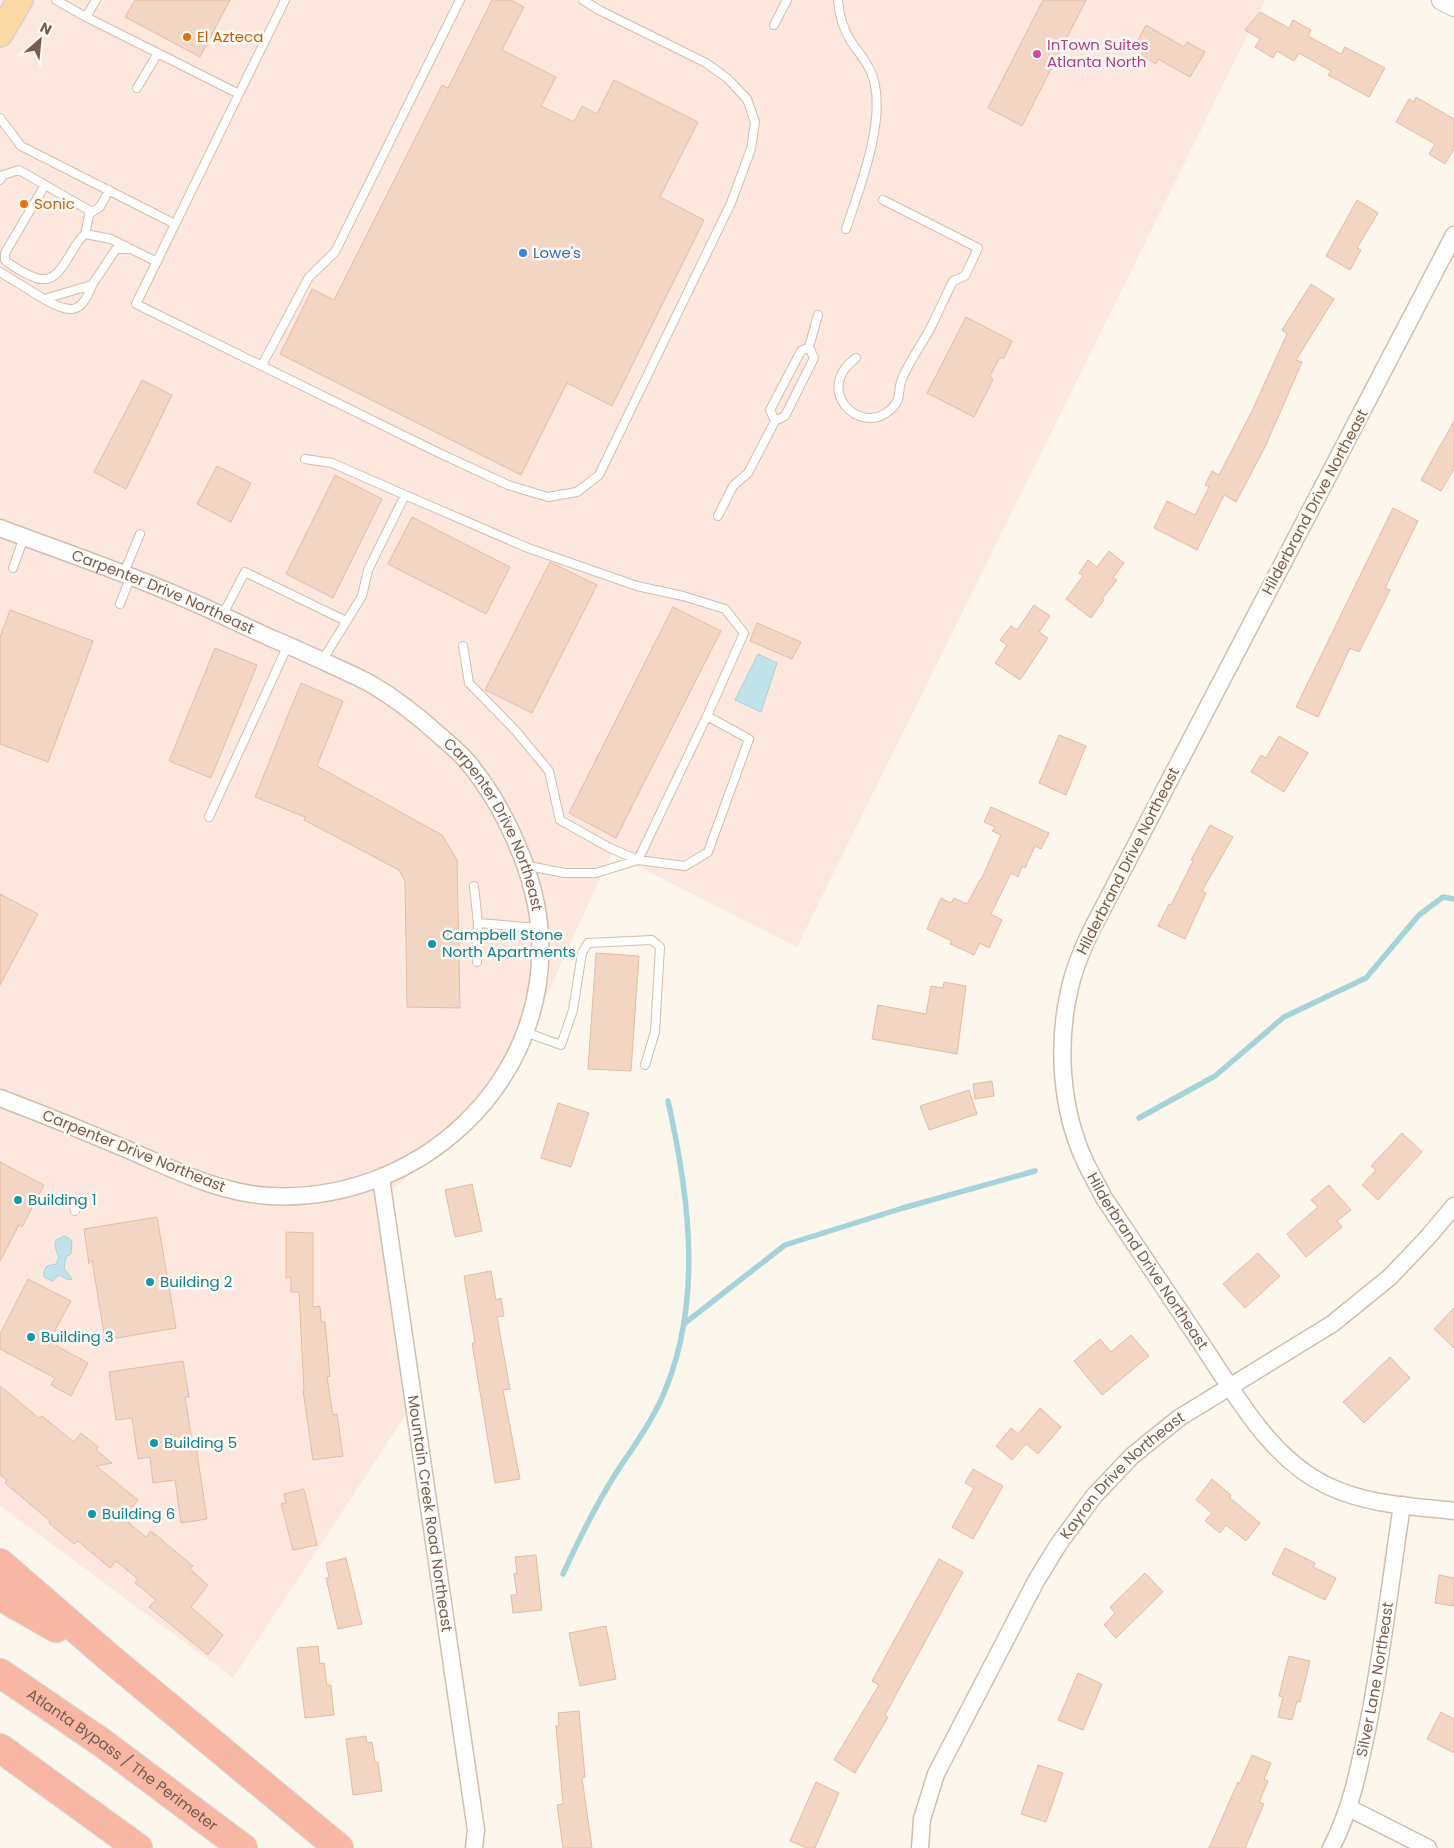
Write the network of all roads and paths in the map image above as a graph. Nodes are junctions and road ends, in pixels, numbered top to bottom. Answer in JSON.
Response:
{"nodes":[{"id":1,"x":20,"y":0,"type":"edge"},
{"id":2,"x":56,"y":0,"type":"edge"},
{"id":3,"x":96,"y":0,"type":"edge"},
{"id":4,"x":285,"y":0,"type":"edge"},
{"id":5,"x":460,"y":0,"type":"edge"},
{"id":6,"x":583,"y":0,"type":"edge"},
{"id":7,"x":787,"y":0,"type":"edge"},
{"id":8,"x":838,"y":0,"type":"edge"},
{"id":9,"x":1442,"y":0,"type":"edge"},
{"id":10,"x":1454,"y":6,"type":"edge"},
{"id":11,"x":86,"y":17,"type":"junction"},
{"id":12,"x":774,"y":25,"type":"dead end"},
{"id":13,"x":0,"y":34,"type":"edge"},
{"id":14,"x":158,"y":53,"type":"junction"},
{"id":15,"x":137,"y":88,"type":"dead end"},
{"id":16,"x":239,"y":94,"type":"junction"},
{"id":17,"x":0,"y":118,"type":"edge"},
{"id":18,"x":0,"y":180,"type":"edge"},
{"id":19,"x":45,"y":185,"type":"junction"},
{"id":20,"x":109,"y":190,"type":"junction"},
{"id":21,"x":883,"y":200,"type":"dead end"},
{"id":22,"x":90,"y":211,"type":"junction"},
{"id":23,"x":175,"y":224,"type":"junction"},
{"id":24,"x":846,"y":228,"type":"dead end"},
{"id":25,"x":85,"y":234,"type":"junction"},
{"id":26,"x":1454,"y":235,"type":"edge"},
{"id":27,"x":131,"y":249,"type":"junction"},
{"id":28,"x":157,"y":262,"type":"junction"},
{"id":29,"x":11,"y":266,"type":"junction"},
{"id":30,"x":3,"y":274,"type":"edge"},
{"id":31,"x":92,"y":285,"type":"junction"},
{"id":32,"x":44,"y":299,"type":"junction"},
{"id":33,"x":818,"y":315,"type":"dead end"},
{"id":34,"x":810,"y":347,"type":"junction"},
{"id":35,"x":856,"y":358,"type":"dead end"},
{"id":36,"x":262,"y":365,"type":"junction"},
{"id":37,"x":775,"y":421,"type":"junction"},
{"id":38,"x":305,"y":458,"type":"dead end"},
{"id":39,"x":405,"y":495,"type":"junction"},
{"id":40,"x":718,"y":516,"type":"dead end"},
{"id":41,"x":0,"y":528,"type":"edge"},
{"id":42,"x":140,"y":534,"type":"dead end"},
{"id":43,"x":24,"y":537,"type":"junction"},
{"id":44,"x":13,"y":568,"type":"dead end"},
{"id":45,"x":127,"y":576,"type":"junction"},
{"id":46,"x":120,"y":604,"type":"dead end"},
{"id":47,"x":222,"y":616,"type":"junction"},
{"id":48,"x":346,"y":621,"type":"junction"},
{"id":49,"x":288,"y":646,"type":"junction"},
{"id":50,"x":462,"y":646,"type":"dead end"},
{"id":51,"x":322,"y":661,"type":"junction"},
{"id":52,"x":707,"y":716,"type":"junction"},
{"id":53,"x":209,"y":817,"type":"dead end"},
{"id":54,"x":638,"y":860,"type":"junction"},
{"id":55,"x":524,"y":864,"type":"junction"},
{"id":56,"x":474,"y":886,"type":"dead end"},
{"id":57,"x":478,"y":923,"type":"junction"},
{"id":58,"x":539,"y":928,"type":"junction"},
{"id":59,"x":477,"y":962,"type":"dead end"},
{"id":60,"x":525,"y":1032,"type":"junction"},
{"id":61,"x":645,"y":1065,"type":"dead end"},
{"id":62,"x":0,"y":1098,"type":"edge"},
{"id":63,"x":381,"y":1178,"type":"junction"},
{"id":64,"x":73,"y":1200,"type":"dead end"},
{"id":65,"x":1454,"y":1206,"type":"edge"},
{"id":66,"x":75,"y":1210,"type":"dead end"},
{"id":67,"x":1231,"y":1386,"type":"junction"},
{"id":68,"x":1402,"y":1505,"type":"junction"},
{"id":69,"x":1454,"y":1511,"type":"edge"},
{"id":70,"x":0,"y":1563,"type":"edge"},
{"id":71,"x":0,"y":1596,"type":"edge"},
{"id":72,"x":112,"y":1660,"type":"junction"},
{"id":73,"x":0,"y":1673,"type":"edge"},
{"id":74,"x":0,"y":1748,"type":"edge"},
{"id":75,"x":1349,"y":1808,"type":"junction"},
{"id":76,"x":138,"y":1848,"type":"edge"},
{"id":77,"x":243,"y":1848,"type":"edge"},
{"id":78,"x":339,"y":1848,"type":"edge"},
{"id":79,"x":474,"y":1848,"type":"edge"},
{"id":80,"x":920,"y":1848,"type":"edge"},
{"id":81,"x":1331,"y":1848,"type":"edge"},
{"id":82,"x":1428,"y":1848,"type":"edge"}],
"edges":[{"from":1,"to":13,"type":"main road"},
{"from":2,"to":11,"type":"lane"},
{"from":3,"to":11,"type":"lane"},
{"from":4,"to":16,"type":"lane"},
{"from":5,"to":36,"type":"lane"},
{"from":6,"to":36,"type":"lane"},
{"from":7,"to":12,"type":"lane"},
{"from":8,"to":24,"type":"lane"},
{"from":9,"to":10,"type":"street"},
{"from":11,"to":14,"type":"lane"},
{"from":14,"to":15,"type":"lane"},
{"from":14,"to":16,"type":"lane"},
{"from":16,"to":23,"type":"lane"},
{"from":17,"to":20,"type":"lane"},
{"from":18,"to":19,"type":"lane"},
{"from":19,"to":22,"type":"lane"},
{"from":19,"to":29,"type":"lane"},
{"from":20,"to":22,"type":"lane"},
{"from":20,"to":23,"type":"lane"},
{"from":21,"to":35,"type":"lane"},
{"from":22,"to":25,"type":"lane"},
{"from":23,"to":28,"type":"lane"},
{"from":25,"to":27,"type":"lane"},
{"from":25,"to":29,"type":"lane"},
{"from":26,"to":67,"type":"street","name":"Hilderbrand Drive Northeast"},
{"from":27,"to":28,"type":"lane"},
{"from":27,"to":31,"type":"lane"},
{"from":28,"to":36,"type":"lane"},
{"from":29,"to":30,"type":"lane"},
{"from":30,"to":32,"type":"lane"},
{"from":31,"to":32,"type":"lane"},
{"from":31,"to":32,"type":"lane"},
{"from":33,"to":34,"type":"lane"},
{"from":34,"to":37,"type":"lane"},
{"from":34,"to":37,"type":"lane"},
{"from":37,"to":40,"type":"lane"},
{"from":38,"to":39,"type":"lane"},
{"from":39,"to":48,"type":"lane"},
{"from":39,"to":52,"type":"lane"},
{"from":41,"to":43,"type":"street","name":"Carpenter Drive Northeast"},
{"from":42,"to":45,"type":"lane"},
{"from":43,"to":44,"type":"lane"},
{"from":43,"to":45,"type":"street","name":"Carpenter Drive Northeast"},
{"from":45,"to":46,"type":"lane"},
{"from":45,"to":47,"type":"street","name":"Carpenter Drive Northeast"},
{"from":47,"to":48,"type":"lane"},
{"from":47,"to":49,"type":"street","name":"Carpenter Drive Northeast"},
{"from":48,"to":51,"type":"lane"},
{"from":49,"to":51,"type":"street","name":"Carpenter Drive Northeast"},
{"from":49,"to":53,"type":"lane"},
{"from":50,"to":54,"type":"lane"},
{"from":51,"to":55,"type":"street","name":"Carpenter Drive Northeast"},
{"from":52,"to":54,"type":"lane"},
{"from":52,"to":54,"type":"lane"},
{"from":54,"to":55,"type":"lane"},
{"from":55,"to":58,"type":"street","name":"Carpenter Drive Northeast"},
{"from":56,"to":57,"type":"lane"},
{"from":57,"to":58,"type":"lane"},
{"from":57,"to":59,"type":"lane"},
{"from":58,"to":60,"type":"street","name":"Carpenter Drive Northeast"},
{"from":60,"to":61,"type":"lane"},
{"from":60,"to":63,"type":"street","name":"Carpenter Drive Northeast"},
{"from":62,"to":63,"type":"street","name":"Carpenter Drive Northeast"},
{"from":63,"to":79,"type":"street","name":"Mountain Creek Road Northeast"},
{"from":64,"to":66,"type":"lane"},
{"from":65,"to":67,"type":"street","name":"Kayron Drive Northeast"},
{"from":67,"to":68,"type":"street","name":"Hilderbrand Drive Northeast"},
{"from":67,"to":80,"type":"street","name":"Kayron Drive Northeast"},
{"from":68,"to":69,"type":"street","name":"Hilderbrand Drive Northeast"},
{"from":68,"to":75,"type":"street","name":"Silver Lane Northeast"},
{"from":70,"to":72,"type":"highway"},
{"from":71,"to":72,"type":"highway"},
{"from":72,"to":78,"type":"highway"},
{"from":73,"to":77,"type":"highway","name":"Atlanta Bypass / The Perimeter"},
{"from":74,"to":76,"type":"highway"},
{"from":75,"to":81,"type":"street","name":"Silver Lane Northeast"},
{"from":75,"to":82,"type":"street"}]}
